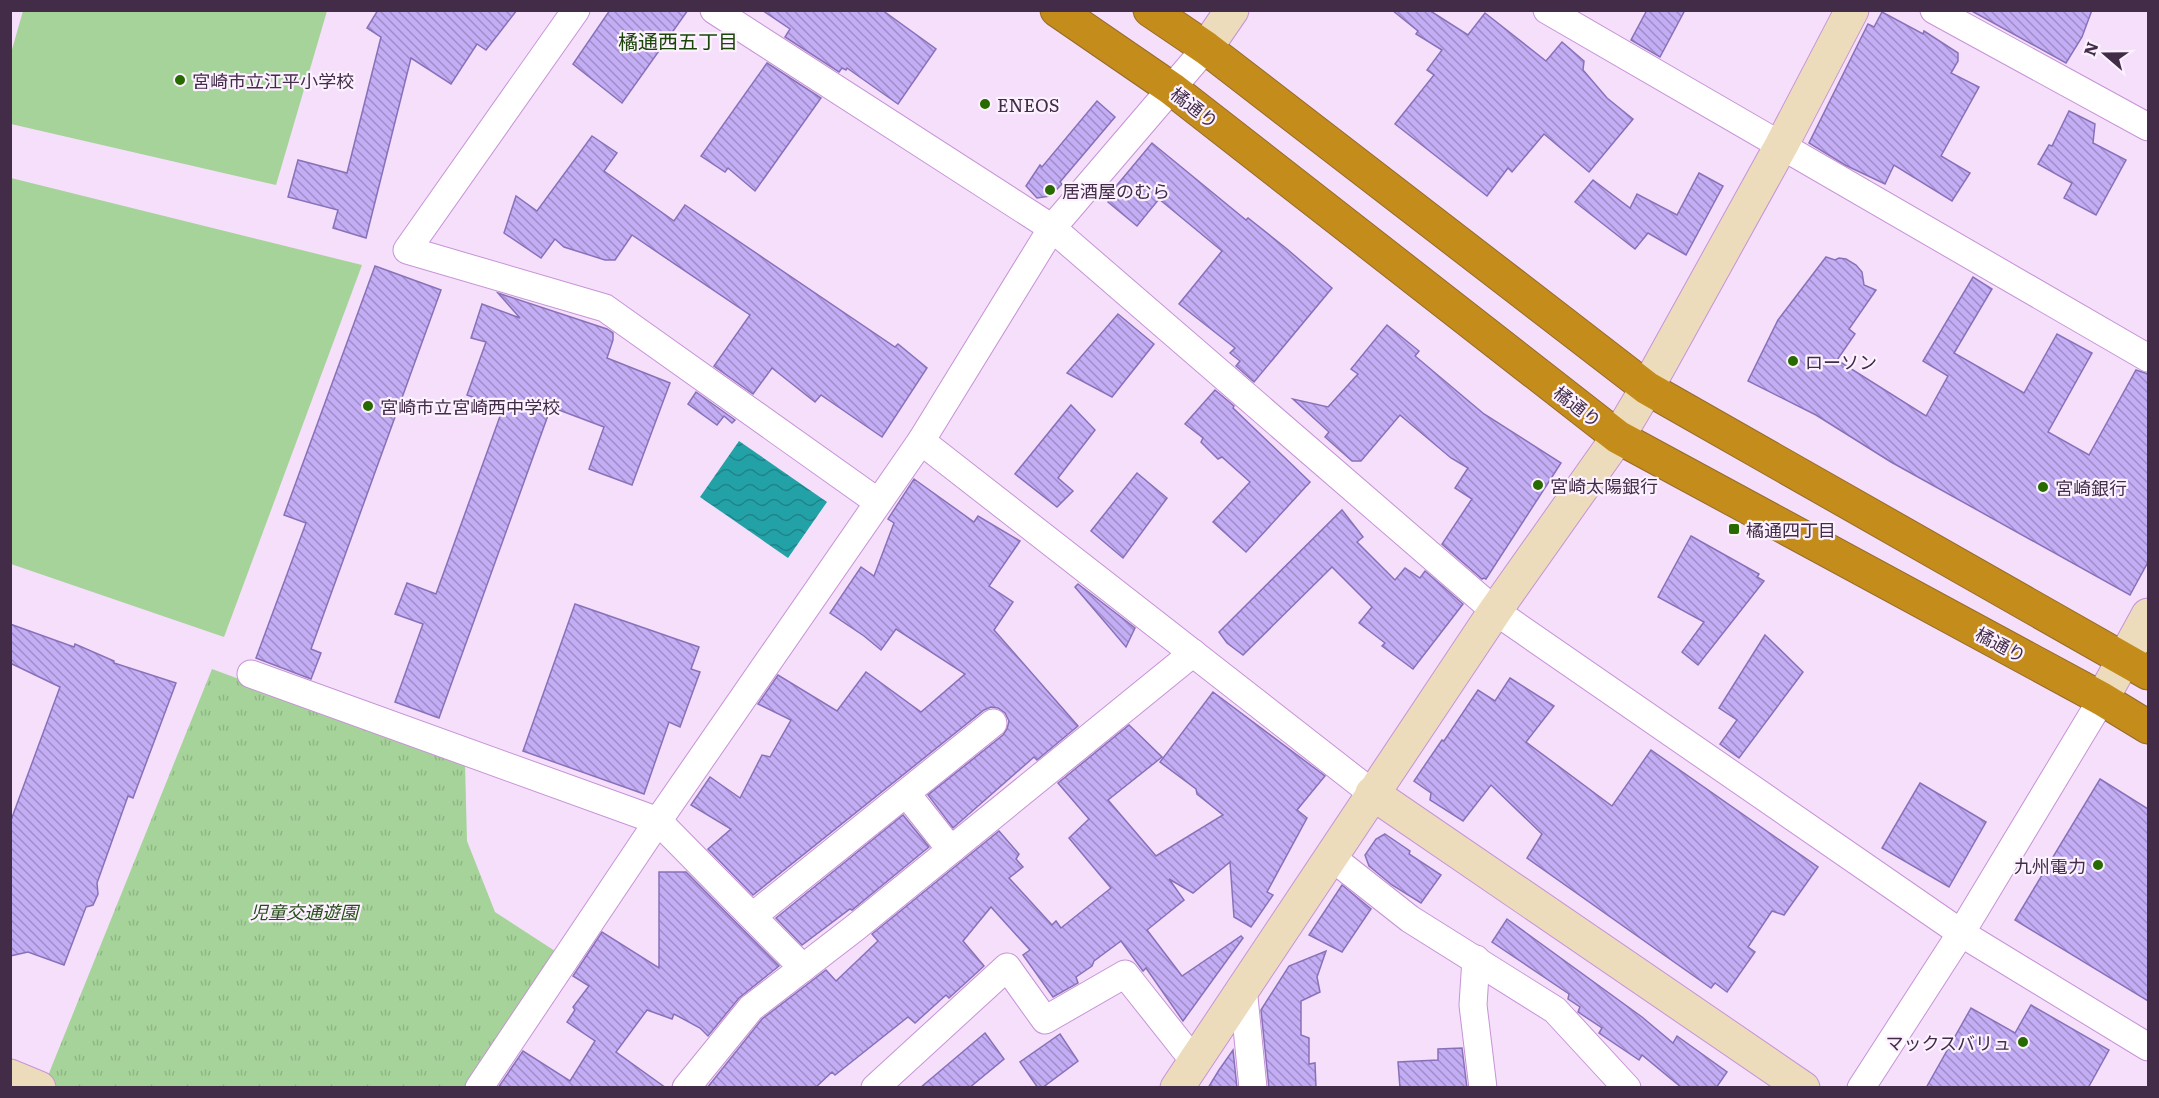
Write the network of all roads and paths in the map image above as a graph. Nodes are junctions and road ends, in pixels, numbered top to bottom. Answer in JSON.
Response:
{"nodes":[{"id":1,"x":576,"y":10,"type":"edge"},
{"id":2,"x":714,"y":10,"type":"edge"},
{"id":3,"x":1057,"y":10,"type":"edge"},
{"id":4,"x":1150,"y":10,"type":"edge"},
{"id":5,"x":1232,"y":10,"type":"edge"},
{"id":6,"x":1547,"y":10,"type":"edge"},
{"id":7,"x":1852,"y":10,"type":"edge"},
{"id":8,"x":1934,"y":10,"type":"edge"},
{"id":9,"x":1206,"y":48,"type":"junction"},
{"id":10,"x":1172,"y":89,"type":"junction"},
{"id":11,"x":2148,"y":128,"type":"edge"},
{"id":12,"x":1781,"y":146,"type":"junction"},
{"id":13,"x":1052,"y":228,"type":"junction"},
{"id":14,"x":2148,"y":358,"type":"edge"},
{"id":15,"x":1647,"y":388,"type":"junction"},
{"id":16,"x":1618,"y":437,"type":"junction"},
{"id":17,"x":921,"y":441,"type":"junction"},
{"id":18,"x":878,"y":502,"type":"junction"},
{"id":19,"x":1495,"y":611,"type":"junction"},
{"id":20,"x":2148,"y":615,"type":"edge"},
{"id":21,"x":1193,"y":653,"type":"junction"},
{"id":22,"x":2137,"y":666,"type":"edge"},
{"id":23,"x":251,"y":675,"type":"dead end"},
{"id":24,"x":2102,"y":699,"type":"junction"},
{"id":25,"x":993,"y":723,"type":"dead end"},
{"id":26,"x":2148,"y":727,"type":"edge"},
{"id":27,"x":906,"y":793,"type":"junction"},
{"id":28,"x":1372,"y":793,"type":"junction"},
{"id":29,"x":658,"y":821,"type":"junction"},
{"id":30,"x":951,"y":850,"type":"junction"},
{"id":31,"x":1330,"y":856,"type":"junction"},
{"id":32,"x":753,"y":916,"type":"junction"},
{"id":33,"x":1960,"y":933,"type":"junction"},
{"id":34,"x":1476,"y":959,"type":"junction"},
{"id":35,"x":803,"y":968,"type":"junction"},
{"id":36,"x":1243,"y":987,"type":"junction"},
{"id":37,"x":2148,"y":1047,"type":"edge"},
{"id":38,"x":1194,"y":1061,"type":"junction"},
{"id":39,"x":10,"y":1076,"type":"edge"},
{"id":40,"x":39,"y":1088,"type":"edge"},
{"id":41,"x":479,"y":1088,"type":"edge"},
{"id":42,"x":686,"y":1088,"type":"edge"},
{"id":43,"x":874,"y":1088,"type":"edge"},
{"id":44,"x":1177,"y":1088,"type":"edge"},
{"id":45,"x":1253,"y":1088,"type":"edge"},
{"id":46,"x":1483,"y":1088,"type":"edge"},
{"id":47,"x":1627,"y":1088,"type":"edge"},
{"id":48,"x":1803,"y":1088,"type":"edge"},
{"id":49,"x":1861,"y":1088,"type":"edge"}],
"edges":[{"from":1,"to":18,"type":"street"},
{"from":2,"to":13,"type":"street"},
{"from":3,"to":10,"type":"highway","name":"橘通り"},
{"from":4,"to":9,"type":"highway"},
{"from":5,"to":9,"type":"street"},
{"from":6,"to":12,"type":"street"},
{"from":7,"to":12,"type":"street"},
{"from":8,"to":11,"type":"street"},
{"from":9,"to":10,"type":"street"},
{"from":9,"to":15,"type":"highway"},
{"from":10,"to":13,"type":"street"},
{"from":10,"to":16,"type":"highway","name":"橘通り"},
{"from":12,"to":14,"type":"street"},
{"from":12,"to":15,"type":"street"},
{"from":13,"to":17,"type":"street"},
{"from":13,"to":19,"type":"street"},
{"from":15,"to":16,"type":"street"},
{"from":15,"to":22,"type":"highway"},
{"from":16,"to":19,"type":"street"},
{"from":16,"to":24,"type":"highway","name":"橘通り"},
{"from":17,"to":18,"type":"street"},
{"from":17,"to":21,"type":"street"},
{"from":18,"to":29,"type":"street"},
{"from":19,"to":28,"type":"street"},
{"from":19,"to":33,"type":"street"},
{"from":20,"to":22,"type":"street"},
{"from":21,"to":28,"type":"street"},
{"from":21,"to":30,"type":"street"},
{"from":22,"to":24,"type":"street"},
{"from":23,"to":29,"type":"street"},
{"from":24,"to":26,"type":"highway","name":"橘通り"},
{"from":24,"to":33,"type":"street"},
{"from":25,"to":27,"type":"street"},
{"from":27,"to":30,"type":"street"},
{"from":27,"to":32,"type":"street"},
{"from":28,"to":31,"type":"street"},
{"from":28,"to":48,"type":"street"},
{"from":29,"to":32,"type":"street"},
{"from":29,"to":41,"type":"street"},
{"from":30,"to":35,"type":"street"},
{"from":31,"to":34,"type":"street"},
{"from":31,"to":36,"type":"street"},
{"from":32,"to":35,"type":"street"},
{"from":33,"to":37,"type":"street"},
{"from":33,"to":49,"type":"street"},
{"from":34,"to":46,"type":"street"},
{"from":34,"to":47,"type":"street"},
{"from":35,"to":42,"type":"street"},
{"from":36,"to":38,"type":"street"},
{"from":36,"to":45,"type":"street"},
{"from":38,"to":43,"type":"street"},
{"from":38,"to":44,"type":"street"},
{"from":39,"to":40,"type":"street"}]}
